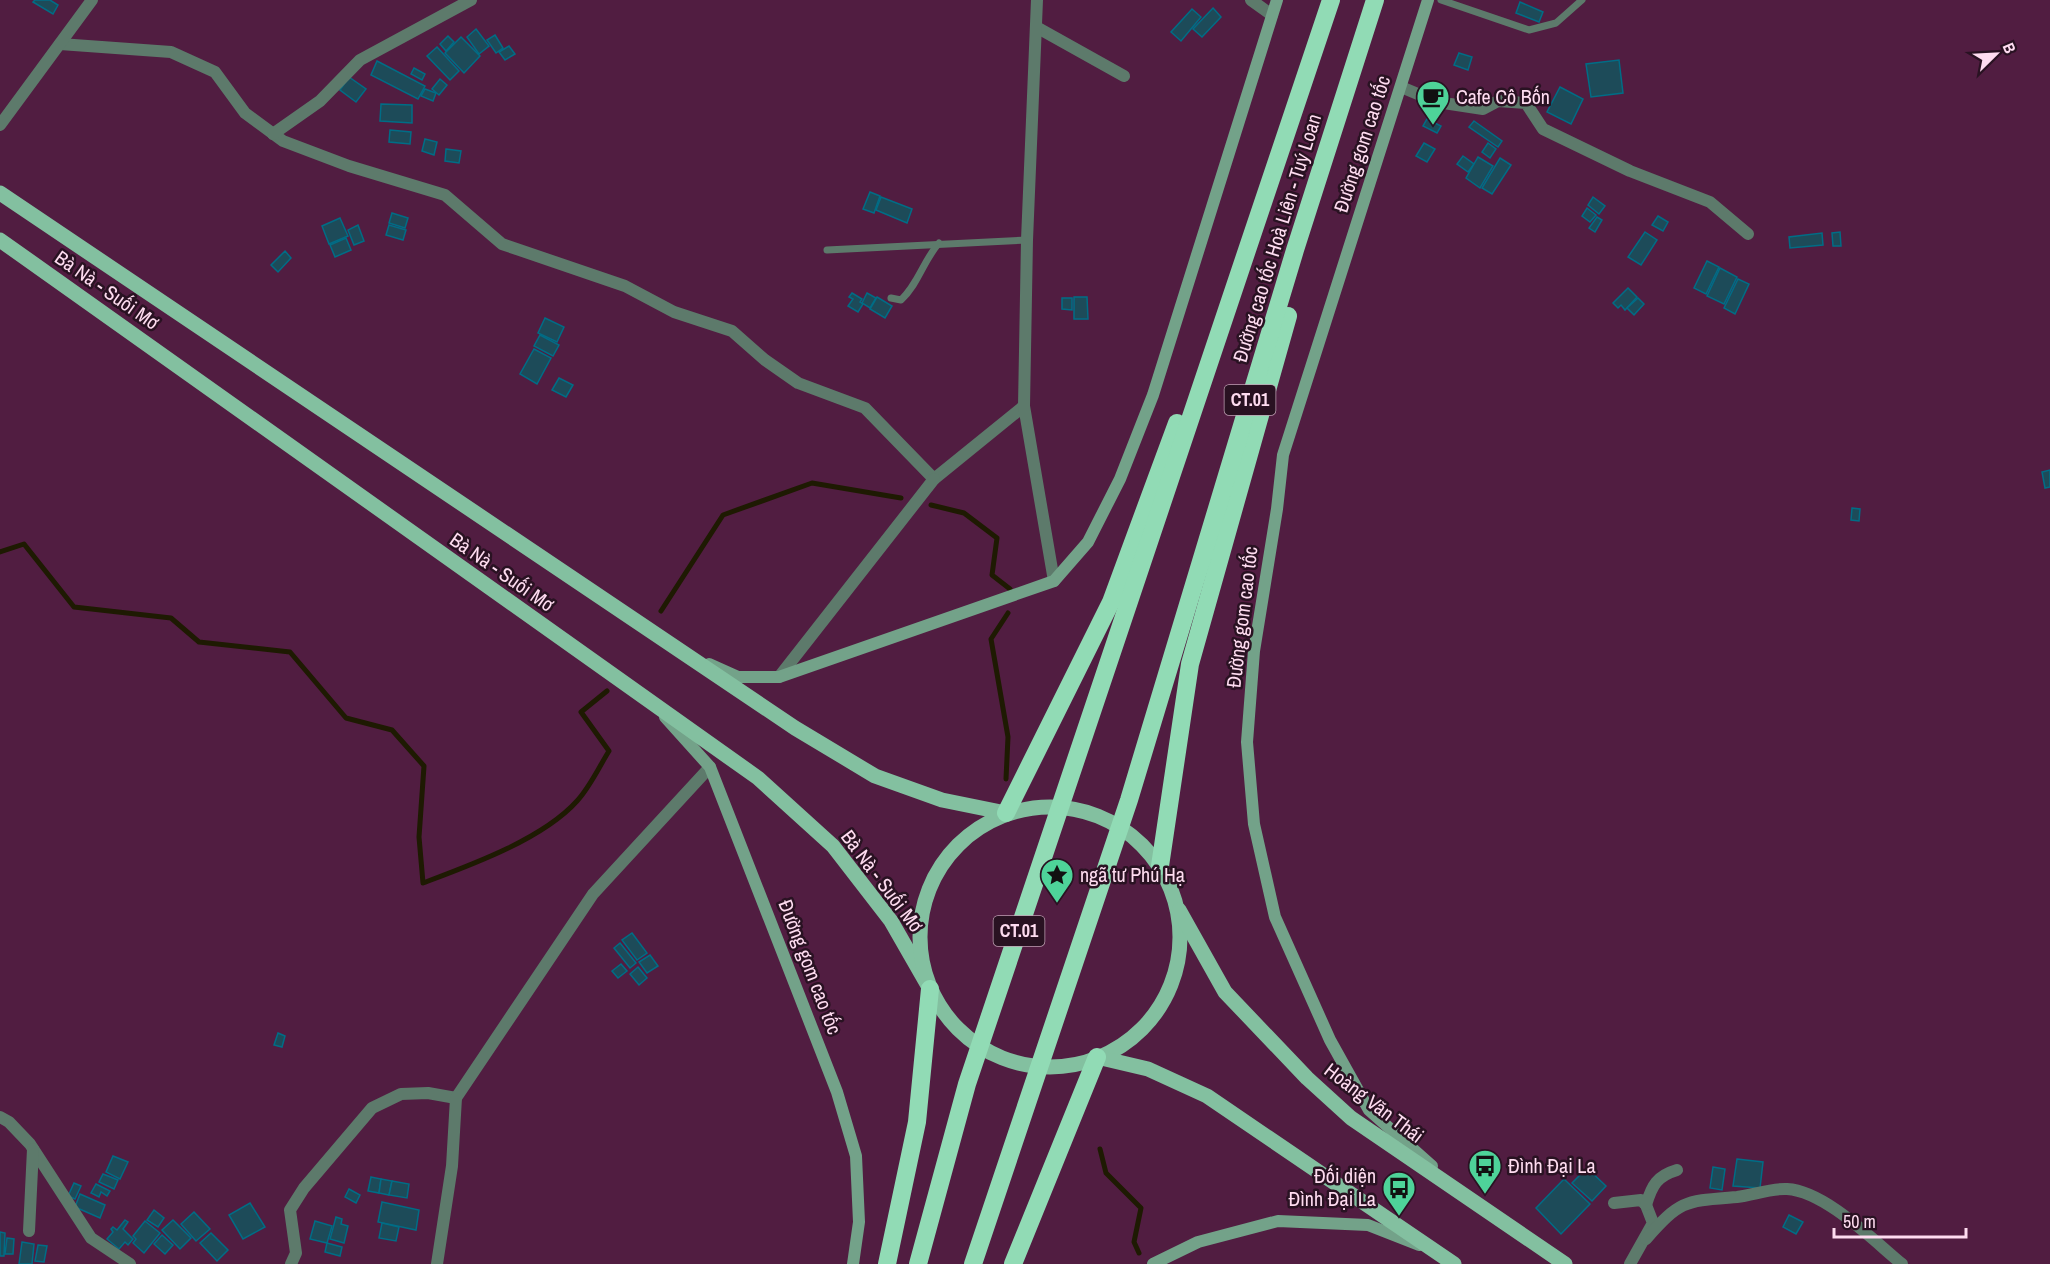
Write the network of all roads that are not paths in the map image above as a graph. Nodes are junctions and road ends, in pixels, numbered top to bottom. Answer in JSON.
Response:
{"nodes":[{"id":1,"x":92,"y":0,"type":"edge"},
{"id":2,"x":471,"y":0,"type":"edge"},
{"id":3,"x":1037,"y":0,"type":"edge"},
{"id":4,"x":1251,"y":0,"type":"edge"},
{"id":5,"x":1276,"y":0,"type":"edge"},
{"id":6,"x":1331,"y":0,"type":"edge"},
{"id":7,"x":1376,"y":0,"type":"edge"},
{"id":8,"x":1428,"y":0,"type":"edge"},
{"id":9,"x":1441,"y":0,"type":"edge"},
{"id":10,"x":1582,"y":0,"type":"edge"},
{"id":11,"x":1272,"y":15,"type":"junction"},
{"id":12,"x":1038,"y":28,"type":"junction"},
{"id":13,"x":60,"y":44,"type":"junction"},
{"id":14,"x":1311,"y":62,"type":"junction"},
{"id":15,"x":1124,"y":76,"type":"dead end"},
{"id":16,"x":1401,"y":87,"type":"junction"},
{"id":17,"x":0,"y":125,"type":"edge"},
{"id":18,"x":273,"y":134,"type":"junction"},
{"id":19,"x":0,"y":193,"type":"edge"},
{"id":20,"x":1748,"y":234,"type":"dead end"},
{"id":21,"x":0,"y":240,"type":"edge"},
{"id":22,"x":1027,"y":240,"type":"junction"},
{"id":23,"x":939,"y":243,"type":"junction"},
{"id":24,"x":827,"y":250,"type":"dead end"},
{"id":25,"x":891,"y":298,"type":"dead end"},
{"id":26,"x":1024,"y":406,"type":"junction"},
{"id":27,"x":934,"y":479,"type":"junction"},
{"id":28,"x":1054,"y":581,"type":"junction"},
{"id":29,"x":695,"y":658,"type":"junction"},
{"id":30,"x":779,"y":677,"type":"junction"},
{"id":31,"x":656,"y":708,"type":"junction"},
{"id":32,"x":710,"y":767,"type":"junction"},
{"id":33,"x":1006,"y":813,"type":"junction"},
{"id":34,"x":1160,"y":866,"type":"junction"},
{"id":35,"x":1177,"y":906,"type":"junction"},
{"id":36,"x":930,"y":989,"type":"junction"},
{"id":37,"x":1097,"y":1057,"type":"junction"},
{"id":38,"x":456,"y":1098,"type":"junction"},
{"id":39,"x":0,"y":1118,"type":"edge"},
{"id":40,"x":33,"y":1149,"type":"junction"},
{"id":41,"x":1677,"y":1170,"type":"dead end"},
{"id":42,"x":1464,"y":1195,"type":"junction"},
{"id":43,"x":1614,"y":1203,"type":"dead end"},
{"id":44,"x":1646,"y":1205,"type":"junction"},
{"id":45,"x":29,"y":1231,"type":"dead end"},
{"id":46,"x":1646,"y":1239,"type":"junction"},
{"id":47,"x":1436,"y":1251,"type":"junction"},
{"id":48,"x":130,"y":1264,"type":"edge"},
{"id":49,"x":291,"y":1264,"type":"edge"},
{"id":50,"x":437,"y":1264,"type":"edge"},
{"id":51,"x":853,"y":1264,"type":"edge"},
{"id":52,"x":887,"y":1264,"type":"edge"},
{"id":53,"x":918,"y":1264,"type":"edge"},
{"id":54,"x":973,"y":1264,"type":"edge"},
{"id":55,"x":1013,"y":1264,"type":"edge"},
{"id":56,"x":1153,"y":1264,"type":"edge"},
{"id":57,"x":1454,"y":1264,"type":"edge"},
{"id":58,"x":1565,"y":1264,"type":"edge"},
{"id":59,"x":1630,"y":1264,"type":"edge"},
{"id":60,"x":1902,"y":1264,"type":"edge"}],
"edges":[{"from":1,"to":13,"type":"street"},
{"from":2,"to":18,"type":"street"},
{"from":3,"to":12,"type":"street"},
{"from":4,"to":11,"type":"street"},
{"from":5,"to":11,"type":"main road"},
{"from":6,"to":14,"type":"highway","name":"Đường cao tốc Hoà Liên - Tuý Loan","number":"CT.01"},
{"from":7,"to":34,"type":"highway"},
{"from":7,"to":54,"type":"highway","name":"Đường cao tốc Hoà Liên - Tuý Loan","number":"CT.01"},
{"from":8,"to":16,"type":"main road","name":"Đường gom cao tốc"},
{"from":9,"to":10,"type":"lane"},
{"from":11,"to":28,"type":"main road"},
{"from":12,"to":15,"type":"street"},
{"from":12,"to":22,"type":"street"},
{"from":13,"to":17,"type":"street"},
{"from":13,"to":18,"type":"street"},
{"from":14,"to":33,"type":"highway"},
{"from":14,"to":53,"type":"highway","name":"Đường cao tốc Hoà Liên - Tuý Loan","number":"CT.01"},
{"from":16,"to":20,"type":"street"},
{"from":16,"to":42,"type":"main road","name":"Đường gom cao tốc"},
{"from":18,"to":27,"type":"street"},
{"from":19,"to":29,"type":"main road","name":"Bà Nà - Suối Mơ"},
{"from":21,"to":31,"type":"main road","name":"Bà Nà - Suối Mơ"},
{"from":22,"to":23,"type":"lane"},
{"from":22,"to":26,"type":"street"},
{"from":23,"to":24,"type":"lane"},
{"from":23,"to":25,"type":"lane"},
{"from":26,"to":27,"type":"street"},
{"from":26,"to":28,"type":"street"},
{"from":27,"to":30,"type":"street"},
{"from":28,"to":30,"type":"main road"},
{"from":29,"to":30,"type":"main road"},
{"from":29,"to":33,"type":"main road","name":"Bà Nà - Suối Mơ"},
{"from":31,"to":32,"type":"main road","name":"Đường gom cao tốc"},
{"from":31,"to":36,"type":"main road","name":"Bà Nà - Suối Mơ"},
{"from":32,"to":38,"type":"street"},
{"from":32,"to":51,"type":"main road","name":"Đường gom cao tốc"},
{"from":33,"to":34,"type":"main road"},
{"from":33,"to":36,"type":"main road"},
{"from":34,"to":35,"type":"main road"},
{"from":35,"to":37,"type":"main road","name":"Bà Nà - Suối Mơ"},
{"from":35,"to":42,"type":"main road","name":"Hoàng Văn Thái"},
{"from":36,"to":37,"type":"main road","name":"Bà Nà - Suối Mơ"},
{"from":36,"to":52,"type":"highway"},
{"from":37,"to":47,"type":"main road"},
{"from":37,"to":55,"type":"highway"},
{"from":38,"to":49,"type":"street"},
{"from":38,"to":50,"type":"street"},
{"from":39,"to":40,"type":"street"},
{"from":40,"to":45,"type":"street"},
{"from":40,"to":48,"type":"street"},
{"from":41,"to":44,"type":"street"},
{"from":42,"to":58,"type":"main road","name":"Hoàng Văn Thái"},
{"from":43,"to":44,"type":"street"},
{"from":44,"to":46,"type":"street"},
{"from":46,"to":59,"type":"street"},
{"from":46,"to":60,"type":"street"},
{"from":47,"to":56,"type":"main road"},
{"from":47,"to":57,"type":"main road"}]}
